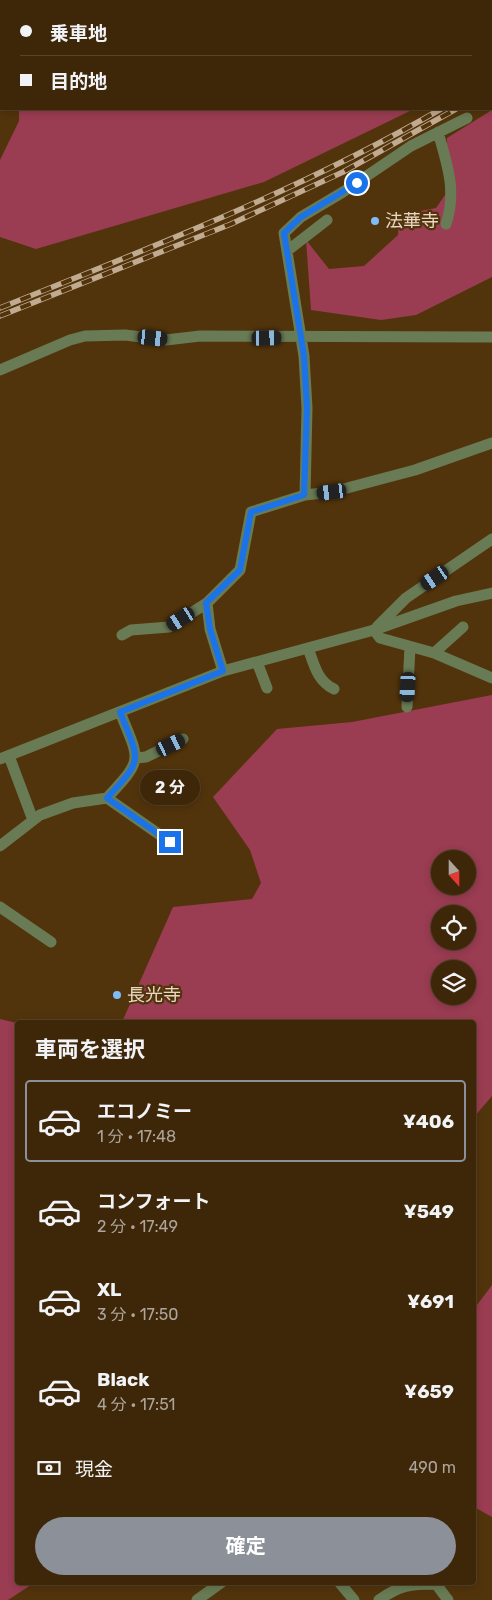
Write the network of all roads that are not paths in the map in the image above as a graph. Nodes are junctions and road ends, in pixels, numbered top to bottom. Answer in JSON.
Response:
{"nodes":[{"id":1,"x":467,"y":118,"type":"dead end"},
{"id":2,"x":438,"y":132,"type":"junction"},
{"id":3,"x":327,"y":220,"type":"dead end"},
{"id":4,"x":446,"y":224,"type":"dead end"},
{"id":5,"x":287,"y":251,"type":"junction"},
{"id":6,"x":492,"y":337,"type":"edge"},
{"id":7,"x":302,"y":338,"type":"junction"},
{"id":8,"x":0,"y":370,"type":"edge"},
{"id":9,"x":492,"y":443,"type":"edge"},
{"id":10,"x":304,"y":495,"type":"junction"},
{"id":11,"x":492,"y":539,"type":"edge"},
{"id":12,"x":492,"y":593,"type":"edge"},
{"id":13,"x":206,"y":603,"type":"junction"},
{"id":14,"x":463,"y":627,"type":"dead end"},
{"id":15,"x":374,"y":630,"type":"junction"},
{"id":16,"x":122,"y":635,"type":"dead end"},
{"id":17,"x":410,"y":647,"type":"junction"},
{"id":18,"x":308,"y":648,"type":"junction"},
{"id":19,"x":434,"y":653,"type":"junction"},
{"id":20,"x":256,"y":662,"type":"junction"},
{"id":21,"x":223,"y":671,"type":"junction"},
{"id":22,"x":492,"y":678,"type":"edge"},
{"id":23,"x":267,"y":688,"type":"dead end"},
{"id":24,"x":334,"y":689,"type":"dead end"},
{"id":25,"x":408,"y":707,"type":"dead end"},
{"id":26,"x":120,"y":712,"type":"junction"},
{"id":27,"x":183,"y":739,"type":"dead end"},
{"id":28,"x":5,"y":757,"type":"edge"},
{"id":29,"x":136,"y":758,"type":"junction"},
{"id":30,"x":107,"y":798,"type":"junction"},
{"id":31,"x":33,"y":820,"type":"junction"},
{"id":32,"x":170,"y":842,"type":"dead end"},
{"id":33,"x":0,"y":846,"type":"edge"},
{"id":34,"x":0,"y":907,"type":"edge"},
{"id":35,"x":51,"y":942,"type":"dead end"},
{"id":36,"x":218,"y":1585,"type":"edge"},
{"id":37,"x":342,"y":1585,"type":"edge"},
{"id":38,"x":406,"y":1585,"type":"edge"},
{"id":39,"x":437,"y":1585,"type":"edge"},
{"id":40,"x":197,"y":1600,"type":"edge"},
{"id":41,"x":354,"y":1600,"type":"edge"},
{"id":42,"x":379,"y":1600,"type":"edge"},
{"id":43,"x":448,"y":1600,"type":"edge"}],
"edges":[{"from":1,"to":2,"type":"street"},
{"from":2,"to":4,"type":"street"},
{"from":2,"to":5,"type":"street"},
{"from":3,"to":5,"type":"street"},
{"from":5,"to":7,"type":"street"},
{"from":6,"to":7,"type":"street"},
{"from":7,"to":8,"type":"street"},
{"from":7,"to":10,"type":"street"},
{"from":9,"to":10,"type":"street"},
{"from":10,"to":13,"type":"street"},
{"from":11,"to":15,"type":"street"},
{"from":12,"to":15,"type":"street"},
{"from":13,"to":16,"type":"street"},
{"from":13,"to":21,"type":"street"},
{"from":14,"to":19,"type":"street"},
{"from":15,"to":17,"type":"street"},
{"from":15,"to":18,"type":"street"},
{"from":17,"to":19,"type":"street"},
{"from":17,"to":25,"type":"street"},
{"from":18,"to":20,"type":"street"},
{"from":18,"to":24,"type":"street"},
{"from":19,"to":22,"type":"street"},
{"from":20,"to":21,"type":"street"},
{"from":20,"to":23,"type":"street"},
{"from":21,"to":26,"type":"street"},
{"from":26,"to":28,"type":"street"},
{"from":26,"to":29,"type":"street"},
{"from":27,"to":29,"type":"street"},
{"from":28,"to":31,"type":"street"},
{"from":29,"to":30,"type":"street"},
{"from":30,"to":31,"type":"street"},
{"from":30,"to":32,"type":"street"},
{"from":31,"to":33,"type":"street"},
{"from":34,"to":35,"type":"street"},
{"from":36,"to":40,"type":"street"},
{"from":37,"to":41,"type":"street"},
{"from":38,"to":42,"type":"street"},
{"from":39,"to":43,"type":"street"}]}
